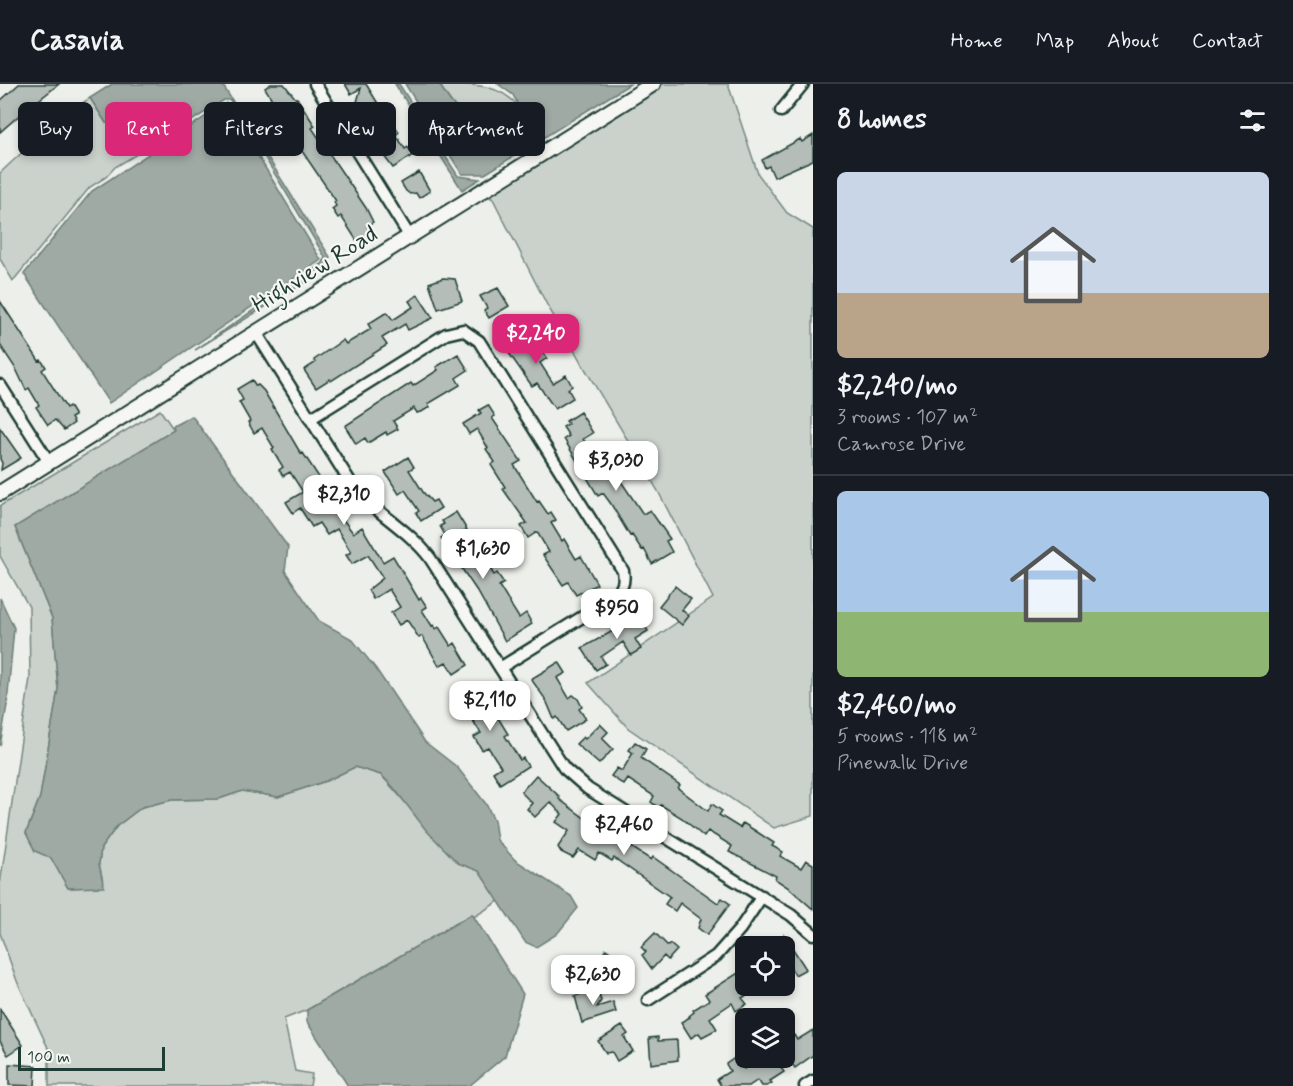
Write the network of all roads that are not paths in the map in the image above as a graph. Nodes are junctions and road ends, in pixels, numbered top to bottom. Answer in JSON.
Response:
{"nodes":[{"id":1,"x":315,"y":84,"type":"edge"},
{"id":2,"x":653,"y":84,"type":"edge"},
{"id":3,"x":803,"y":84,"type":"edge"},
{"id":4,"x":781,"y":111,"type":"dead end"},
{"id":5,"x":410,"y":237,"type":"junction"},
{"id":6,"x":257,"y":334,"type":"junction"},
{"id":7,"x":0,"y":385,"type":"edge"},
{"id":8,"x":310,"y":418,"type":"junction"},
{"id":9,"x":49,"y":462,"type":"junction"},
{"id":10,"x":0,"y":493,"type":"edge"},
{"id":11,"x":500,"y":668,"type":"junction"},
{"id":12,"x":762,"y":896,"type":"junction"},
{"id":13,"x":813,"y":934,"type":"edge"},
{"id":14,"x":648,"y":1000,"type":"dead end"},
{"id":15,"x":813,"y":1081,"type":"edge"},
{"id":16,"x":805,"y":1086,"type":"edge"}],
"edges":[{"from":1,"to":5,"type":"street"},
{"from":2,"to":5,"type":"street","name":"Highview Road"},
{"from":3,"to":4,"type":"street"},
{"from":5,"to":6,"type":"street","name":"Highview Road"},
{"from":6,"to":8,"type":"street"},
{"from":6,"to":9,"type":"street","name":"Highview Road"},
{"from":7,"to":9,"type":"street"},
{"from":8,"to":11,"type":"street"},
{"from":8,"to":11,"type":"street"},
{"from":9,"to":10,"type":"street","name":"Highview Road"},
{"from":11,"to":12,"type":"street"},
{"from":12,"to":13,"type":"street"},
{"from":12,"to":14,"type":"street"},
{"from":15,"to":16,"type":"street"}]}
